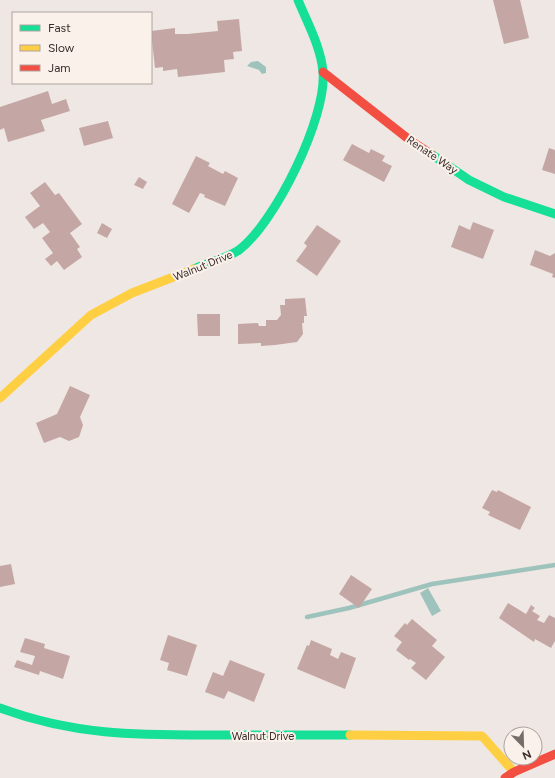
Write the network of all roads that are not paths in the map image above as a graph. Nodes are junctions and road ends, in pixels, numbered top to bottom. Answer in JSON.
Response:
{"nodes":[{"id":1,"x":298,"y":0,"type":"edge"},
{"id":2,"x":323,"y":72,"type":"junction"},
{"id":3,"x":555,"y":214,"type":"edge"},
{"id":4,"x":0,"y":398,"type":"edge"},
{"id":5,"x":0,"y":708,"type":"edge"},
{"id":6,"x":555,"y":754,"type":"edge"},
{"id":7,"x":514,"y":772,"type":"junction"},
{"id":8,"x":505,"y":778,"type":"edge"}],
"edges":[{"from":1,"to":2,"type":"street","name":"Walnut Drive"},
{"from":2,"to":3,"type":"street","name":"Renate Way"},
{"from":2,"to":4,"type":"street","name":"Walnut Drive"},
{"from":5,"to":7,"type":"street","name":"Walnut Drive"},
{"from":6,"to":7,"type":"street"},
{"from":7,"to":8,"type":"street"}]}
